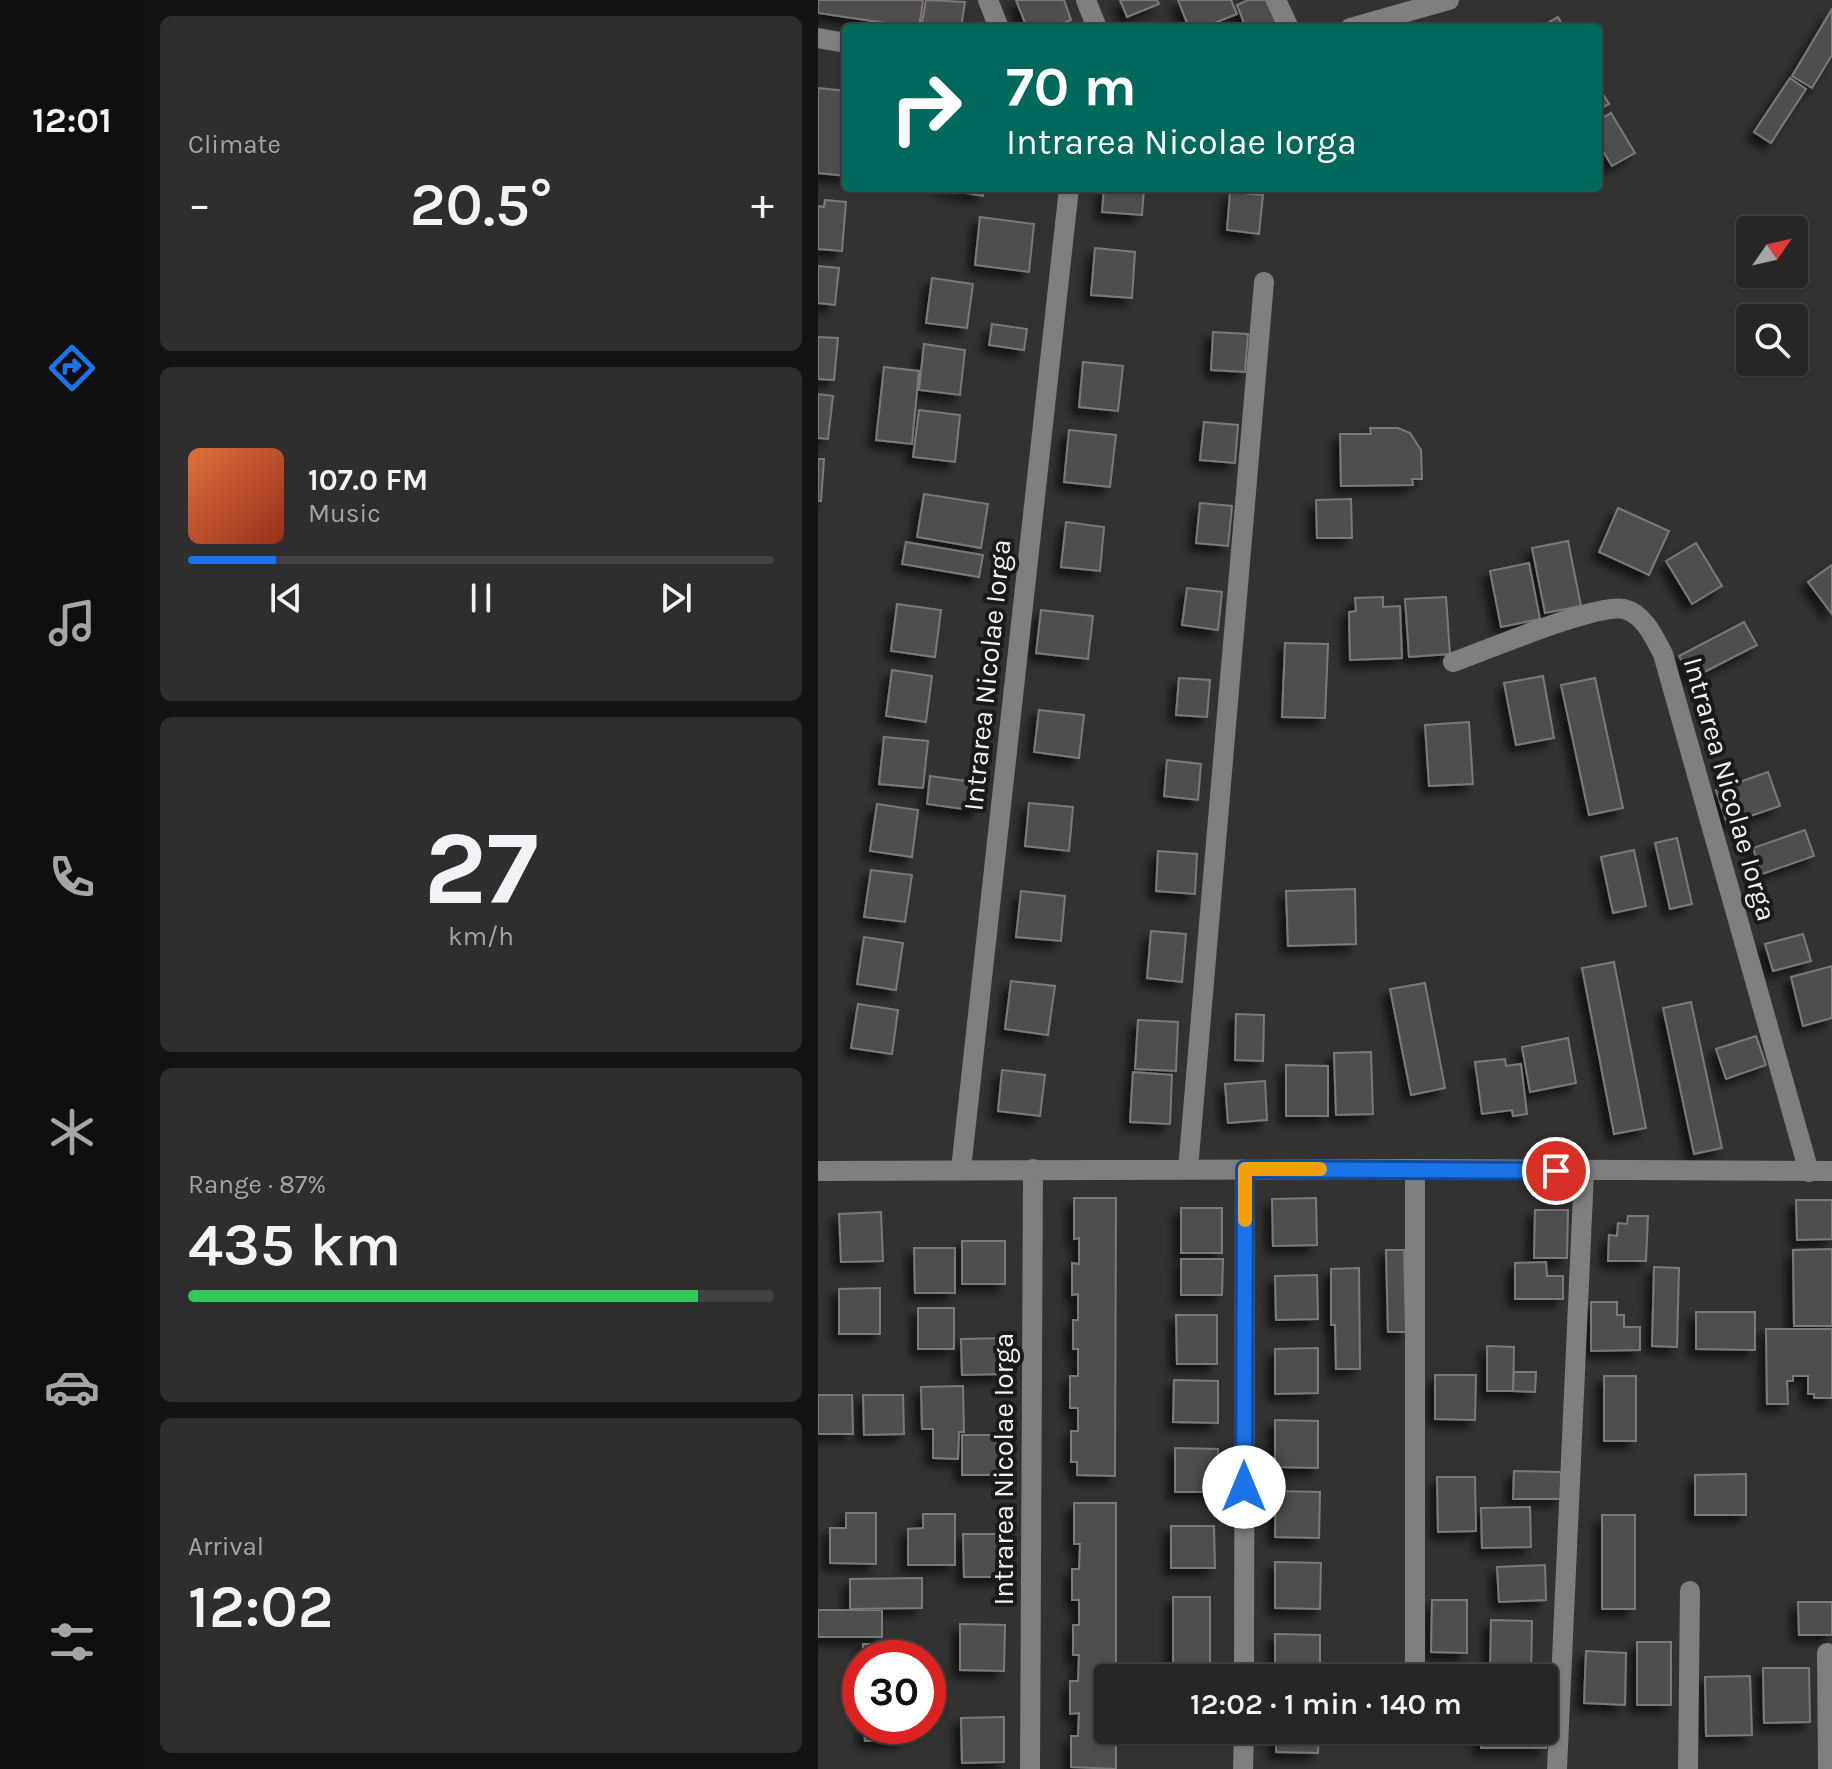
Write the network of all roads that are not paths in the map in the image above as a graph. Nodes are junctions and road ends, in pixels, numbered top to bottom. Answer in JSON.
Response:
{"nodes":[{"id":1,"x":988,"y":0,"type":"edge"},
{"id":2,"x":1086,"y":0,"type":"edge"},
{"id":3,"x":1276,"y":0,"type":"edge"},
{"id":4,"x":1449,"y":0,"type":"edge"},
{"id":5,"x":997,"y":24,"type":"edge"},
{"id":6,"x":1095,"y":24,"type":"edge"},
{"id":7,"x":1287,"y":24,"type":"edge"},
{"id":8,"x":1364,"y":24,"type":"edge"},
{"id":9,"x":818,"y":38,"type":"edge"},
{"id":10,"x":842,"y":42,"type":"edge"},
{"id":11,"x":1069,"y":192,"type":"edge"},
{"id":12,"x":1264,"y":282,"type":"dead end"},
{"id":13,"x":1453,"y":662,"type":"dead end"},
{"id":14,"x":961,"y":1169,"type":"junction"},
{"id":15,"x":1033,"y":1169,"type":"junction"},
{"id":16,"x":1188,"y":1169,"type":"junction"},
{"id":17,"x":1245,"y":1169,"type":"junction"},
{"id":18,"x":1415,"y":1169,"type":"junction"},
{"id":19,"x":818,"y":1171,"type":"edge"},
{"id":20,"x":1832,"y":1171,"type":"edge"},
{"id":21,"x":1584,"y":1172,"type":"junction"},
{"id":22,"x":1809,"y":1172,"type":"junction"},
{"id":23,"x":1690,"y":1591,"type":"dead end"},
{"id":24,"x":1827,"y":1653,"type":"dead end"},
{"id":25,"x":1244,"y":1664,"type":"edge"},
{"id":26,"x":1415,"y":1664,"type":"edge"},
{"id":27,"x":1244,"y":1744,"type":"edge"},
{"id":28,"x":1030,"y":1769,"type":"edge"},
{"id":29,"x":1243,"y":1769,"type":"edge"},
{"id":30,"x":1557,"y":1769,"type":"edge"},
{"id":31,"x":1688,"y":1769,"type":"edge"},
{"id":32,"x":1828,"y":1769,"type":"edge"}],
"edges":[{"from":1,"to":5,"type":"street"},
{"from":2,"to":6,"type":"street"},
{"from":3,"to":7,"type":"street"},
{"from":4,"to":8,"type":"street"},
{"from":9,"to":10,"type":"street"},
{"from":11,"to":14,"type":"street","name":"Intrarea Nicolae Iorga"},
{"from":12,"to":16,"type":"street"},
{"from":13,"to":22,"type":"street","name":"Intrarea Nicolae Iorga"},
{"from":14,"to":15,"type":"street"},
{"from":14,"to":19,"type":"street"},
{"from":15,"to":16,"type":"street"},
{"from":15,"to":28,"type":"street","name":"Intrarea Nicolae Iorga"},
{"from":16,"to":17,"type":"street"},
{"from":17,"to":18,"type":"street"},
{"from":17,"to":25,"type":"street"},
{"from":18,"to":21,"type":"street"},
{"from":18,"to":26,"type":"street"},
{"from":20,"to":22,"type":"street"},
{"from":21,"to":22,"type":"street"},
{"from":21,"to":30,"type":"street"},
{"from":23,"to":31,"type":"street"},
{"from":24,"to":32,"type":"street"},
{"from":27,"to":29,"type":"street"}]}
